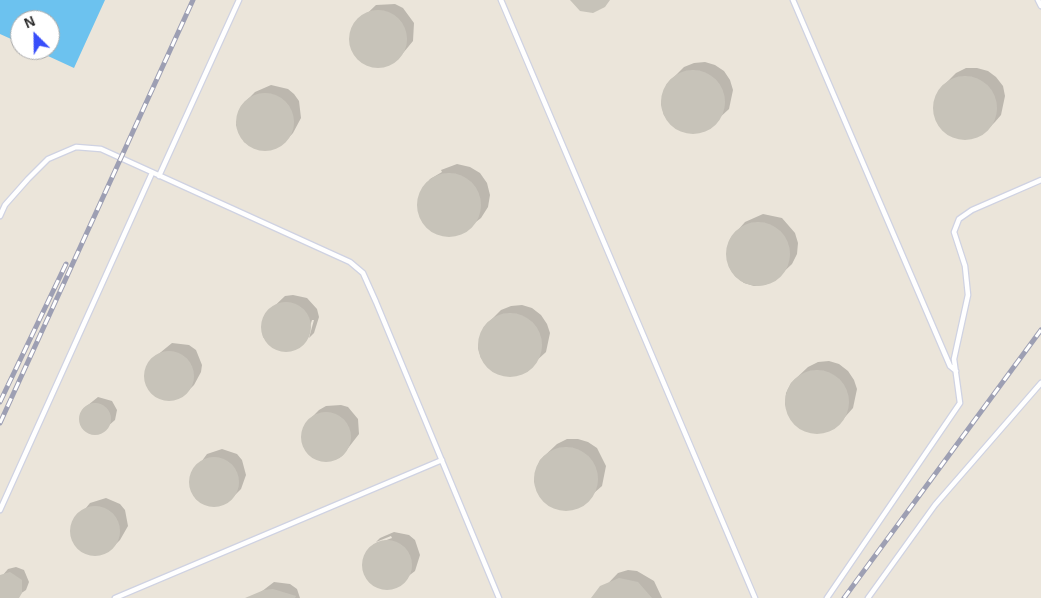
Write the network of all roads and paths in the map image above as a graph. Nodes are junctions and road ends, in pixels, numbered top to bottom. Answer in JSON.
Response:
{"nodes":[{"id":1,"x":239,"y":0,"type":"edge"},
{"id":2,"x":501,"y":0,"type":"edge"},
{"id":3,"x":793,"y":0,"type":"edge"},
{"id":4,"x":1038,"y":0,"type":"edge"},
{"id":5,"x":1041,"y":6,"type":"edge"},
{"id":6,"x":152,"y":173,"type":"junction"},
{"id":7,"x":158,"y":176,"type":"junction"},
{"id":8,"x":1041,"y":180,"type":"edge"},
{"id":9,"x":0,"y":216,"type":"edge"},
{"id":10,"x":956,"y":370,"type":"junction"},
{"id":11,"x":1041,"y":383,"type":"edge"},
{"id":12,"x":442,"y":460,"type":"junction"},
{"id":13,"x":0,"y":510,"type":"edge"},
{"id":14,"x":115,"y":598,"type":"edge"},
{"id":15,"x":499,"y":598,"type":"edge"},
{"id":16,"x":755,"y":598,"type":"edge"},
{"id":17,"x":827,"y":598,"type":"edge"},
{"id":18,"x":868,"y":598,"type":"edge"}],
"edges":[{"from":1,"to":7,"type":"lane"},
{"from":2,"to":16,"type":"lane"},
{"from":3,"to":10,"type":"lane"},
{"from":4,"to":5,"type":"lane"},
{"from":6,"to":7,"type":"lane"},
{"from":6,"to":9,"type":"lane"},
{"from":6,"to":13,"type":"lane"},
{"from":7,"to":12,"type":"lane"},
{"from":8,"to":10,"type":"lane"},
{"from":10,"to":17,"type":"lane"},
{"from":11,"to":18,"type":"lane"},
{"from":12,"to":14,"type":"lane"},
{"from":12,"to":15,"type":"lane"}]}
